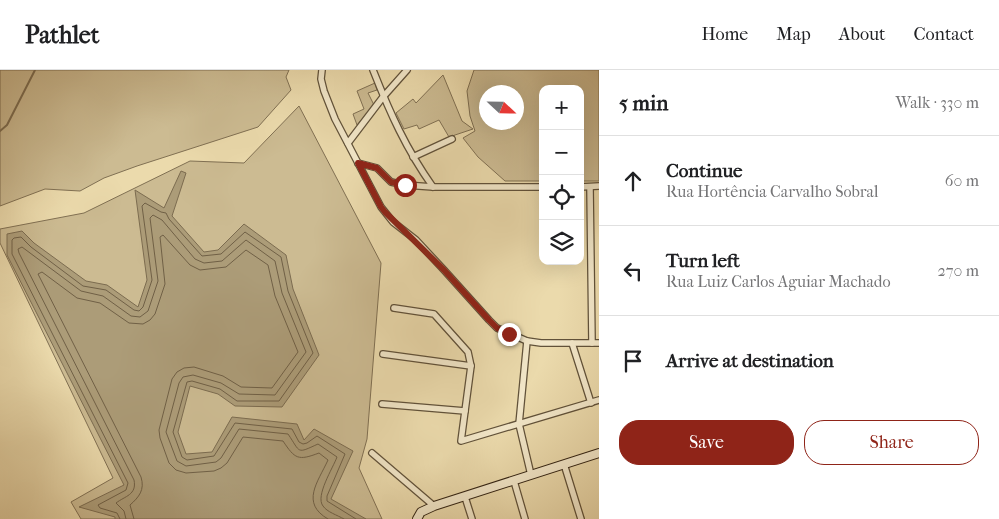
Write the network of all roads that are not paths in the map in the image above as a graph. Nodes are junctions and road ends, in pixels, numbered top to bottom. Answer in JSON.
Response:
{"nodes":[{"id":1,"x":322,"y":70,"type":"edge"},
{"id":2,"x":373,"y":70,"type":"edge"},
{"id":3,"x":407,"y":70,"type":"edge"},
{"id":4,"x":384,"y":97,"type":"junction"},
{"id":5,"x":452,"y":139,"type":"dead end"},
{"id":6,"x":348,"y":143,"type":"junction"},
{"id":7,"x":413,"y":157,"type":"junction"},
{"id":8,"x":358,"y":163,"type":"junction"},
{"id":9,"x":599,"y":186,"type":"edge"},
{"id":10,"x":433,"y":187,"type":"junction"},
{"id":11,"x":539,"y":187,"type":"edge"},
{"id":12,"x":584,"y":187,"type":"edge"},
{"id":13,"x":590,"y":187,"type":"junction"},
{"id":14,"x":394,"y":308,"type":"dead end"},
{"id":15,"x":527,"y":340,"type":"junction"},
{"id":16,"x":599,"y":342,"type":"edge"},
{"id":17,"x":572,"y":343,"type":"junction"},
{"id":18,"x":592,"y":343,"type":"junction"},
{"id":19,"x":384,"y":354,"type":"dead end"},
{"id":20,"x":471,"y":366,"type":"junction"},
{"id":21,"x":599,"y":400,"type":"edge"},
{"id":22,"x":591,"y":403,"type":"junction"},
{"id":23,"x":382,"y":404,"type":"dead end"},
{"id":24,"x":465,"y":411,"type":"junction"},
{"id":25,"x":519,"y":424,"type":"junction"},
{"id":26,"x":372,"y":453,"type":"dead end"},
{"id":27,"x":599,"y":453,"type":"edge"},
{"id":28,"x":564,"y":464,"type":"junction"},
{"id":29,"x":531,"y":476,"type":"junction"},
{"id":30,"x":514,"y":481,"type":"junction"},
{"id":31,"x":465,"y":497,"type":"junction"},
{"id":32,"x":434,"y":506,"type":"junction"},
{"id":33,"x":418,"y":517,"type":"edge"},
{"id":34,"x":472,"y":519,"type":"edge"},
{"id":35,"x":525,"y":519,"type":"edge"},
{"id":36,"x":581,"y":519,"type":"edge"}],
"edges":[{"from":1,"to":6,"type":"street"},
{"from":2,"to":4,"type":"street"},
{"from":3,"to":4,"type":"street"},
{"from":4,"to":6,"type":"street"},
{"from":4,"to":7,"type":"street"},
{"from":5,"to":7,"type":"street"},
{"from":6,"to":8,"type":"street"},
{"from":7,"to":10,"type":"street"},
{"from":8,"to":10,"type":"street"},
{"from":8,"to":15,"type":"street"},
{"from":9,"to":13,"type":"street"},
{"from":10,"to":11,"type":"street"},
{"from":12,"to":13,"type":"street"},
{"from":13,"to":18,"type":"street"},
{"from":14,"to":20,"type":"street"},
{"from":15,"to":17,"type":"street"},
{"from":15,"to":25,"type":"street"},
{"from":16,"to":18,"type":"street"},
{"from":17,"to":18,"type":"street"},
{"from":17,"to":22,"type":"street"},
{"from":19,"to":20,"type":"street"},
{"from":20,"to":24,"type":"street"},
{"from":21,"to":22,"type":"street"},
{"from":22,"to":25,"type":"street"},
{"from":23,"to":24,"type":"street"},
{"from":24,"to":25,"type":"street"},
{"from":25,"to":29,"type":"street"},
{"from":26,"to":32,"type":"street"},
{"from":27,"to":28,"type":"street"},
{"from":28,"to":29,"type":"street"},
{"from":28,"to":36,"type":"street"},
{"from":29,"to":30,"type":"street"},
{"from":30,"to":31,"type":"street"},
{"from":30,"to":35,"type":"street"},
{"from":31,"to":32,"type":"street"},
{"from":31,"to":34,"type":"street"},
{"from":32,"to":33,"type":"street"}]}
